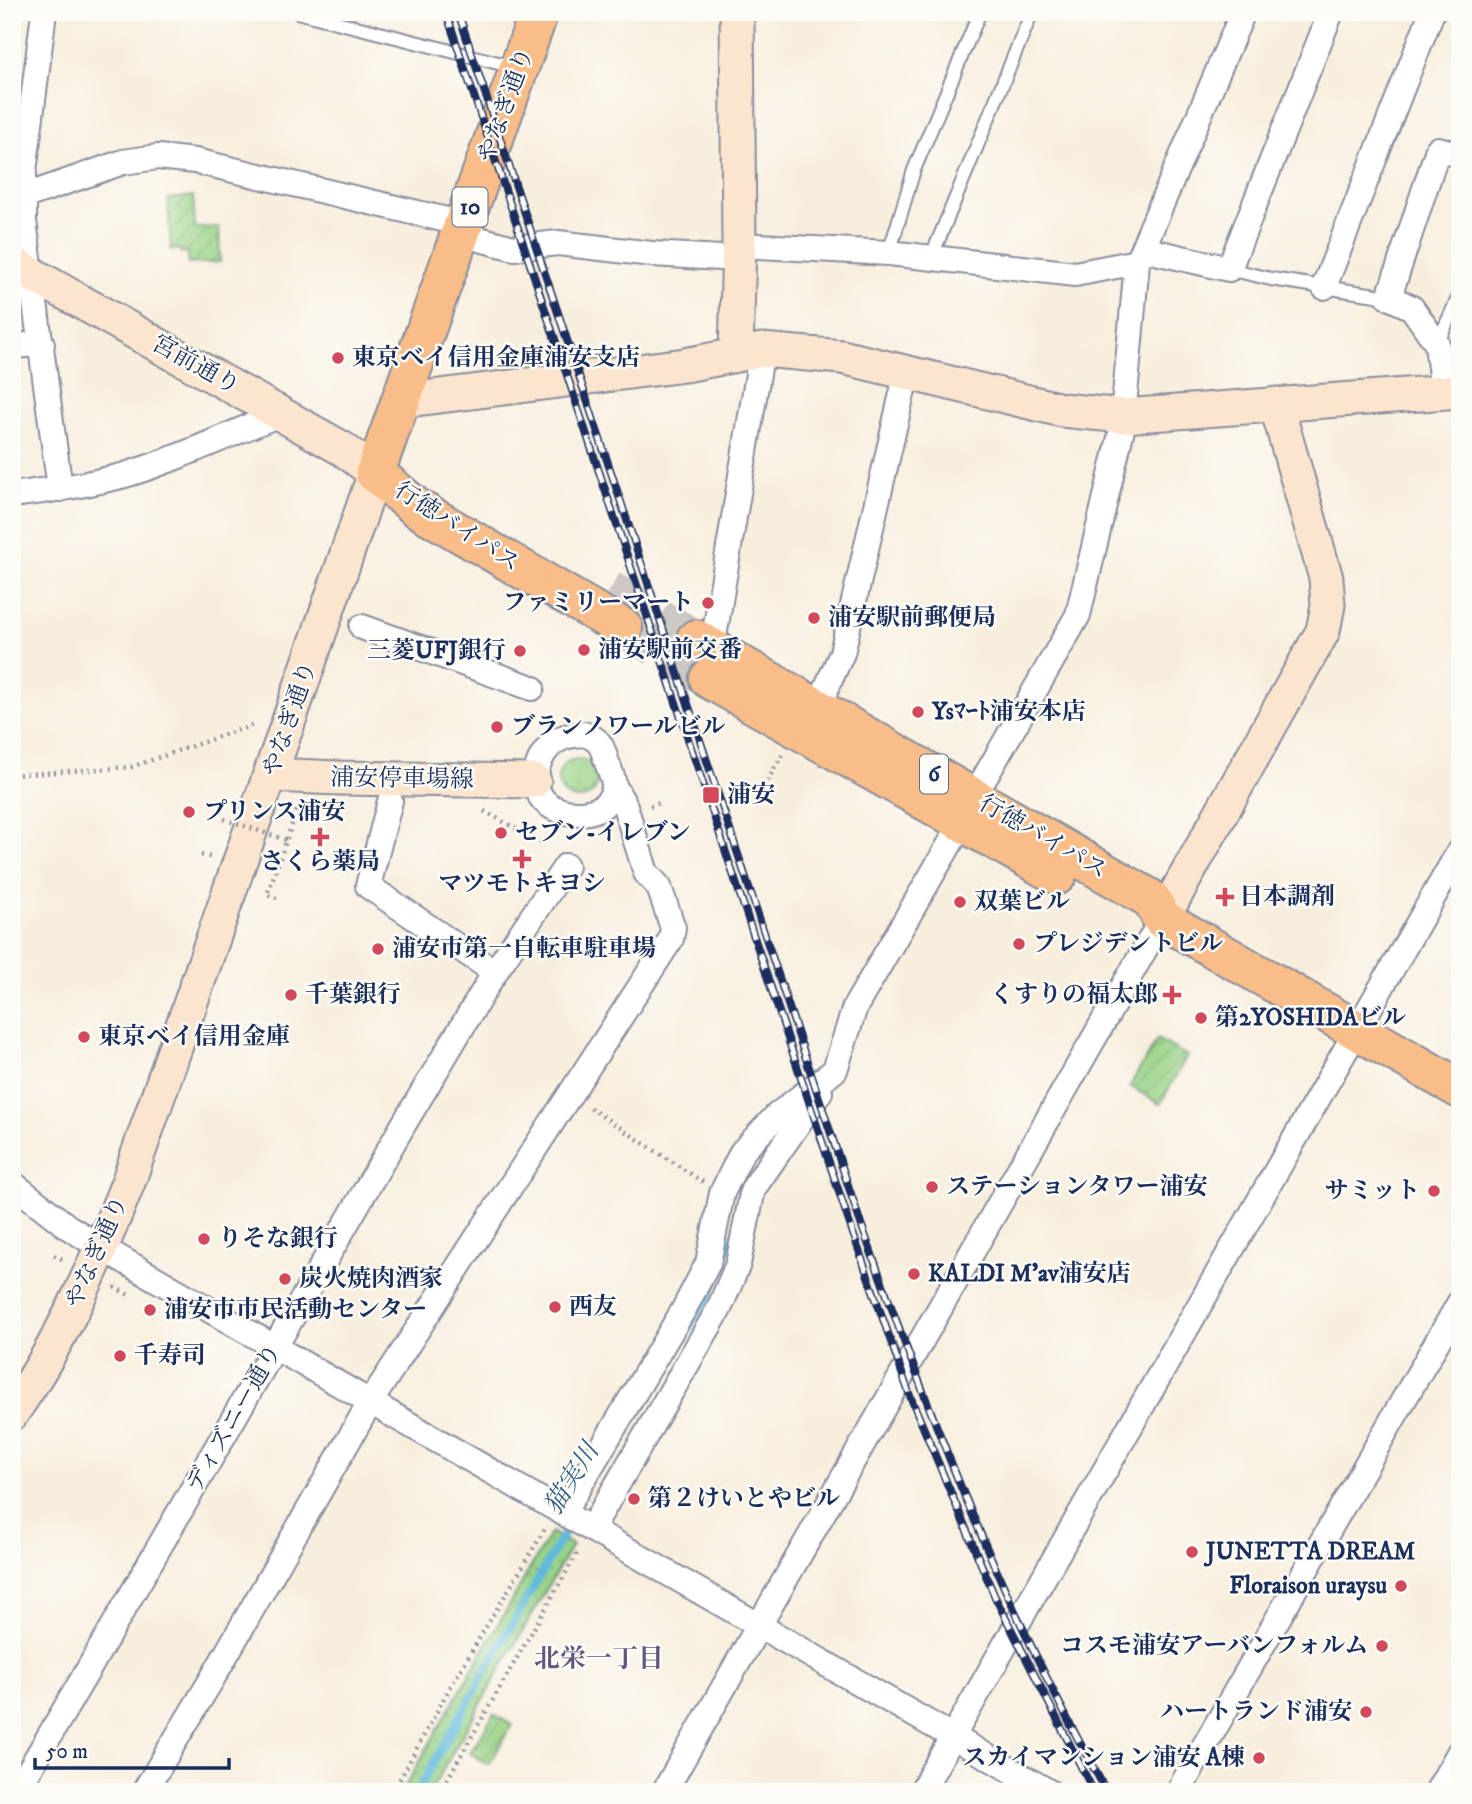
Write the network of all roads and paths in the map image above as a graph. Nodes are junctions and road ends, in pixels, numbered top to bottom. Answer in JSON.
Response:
{"nodes":[{"id":1,"x":44,"y":12,"type":"edge"},
{"id":2,"x":298,"y":12,"type":"edge"},
{"id":3,"x":539,"y":12,"type":"edge"},
{"id":4,"x":737,"y":12,"type":"edge"},
{"id":5,"x":981,"y":12,"type":"edge"},
{"id":6,"x":1032,"y":12,"type":"edge"},
{"id":7,"x":1243,"y":12,"type":"edge"},
{"id":8,"x":1331,"y":12,"type":"edge"},
{"id":9,"x":1433,"y":12,"type":"edge"},
{"id":10,"x":519,"y":68,"type":"junction"},
{"id":11,"x":1460,"y":155,"type":"edge"},
{"id":12,"x":23,"y":197,"type":"junction"},
{"id":13,"x":462,"y":229,"type":"junction"},
{"id":14,"x":738,"y":252,"type":"junction"},
{"id":15,"x":890,"y":253,"type":"junction"},
{"id":16,"x":1140,"y":256,"type":"junction"},
{"id":17,"x":931,"y":258,"type":"junction"},
{"id":18,"x":22,"y":268,"type":"edge"},
{"id":19,"x":1229,"y":269,"type":"junction"},
{"id":20,"x":1324,"y":287,"type":"junction"},
{"id":21,"x":1460,"y":294,"type":"edge"},
{"id":22,"x":1389,"y":297,"type":"junction"},
{"id":23,"x":42,"y":344,"type":"junction"},
{"id":24,"x":1437,"y":344,"type":"junction"},
{"id":25,"x":12,"y":346,"type":"edge"},
{"id":26,"x":749,"y":352,"type":"junction"},
{"id":27,"x":907,"y":372,"type":"junction"},
{"id":28,"x":1451,"y":392,"type":"edge"},
{"id":29,"x":400,"y":401,"type":"junction"},
{"id":30,"x":1276,"y":404,"type":"junction"},
{"id":31,"x":282,"y":413,"type":"junction"},
{"id":32,"x":1123,"y":416,"type":"junction"},
{"id":33,"x":375,"y":473,"type":"junction"},
{"id":34,"x":60,"y":489,"type":"junction"},
{"id":35,"x":12,"y":495,"type":"edge"},
{"id":36,"x":610,"y":590,"type":"tunnel mouth"},
{"id":37,"x":362,"y":626,"type":"dead end"},
{"id":38,"x":623,"y":628,"type":"tunnel mouth"},
{"id":39,"x":705,"y":655,"type":"junction"},
{"id":40,"x":532,"y":688,"type":"dead end"},
{"id":41,"x":818,"y":707,"type":"junction"},
{"id":42,"x":253,"y":725,"type":"dead end"},
{"id":43,"x":785,"y":751,"type":"dead end"},
{"id":44,"x":12,"y":775,"type":"edge"},
{"id":45,"x":270,"y":775,"type":"junction"},
{"id":46,"x":984,"y":779,"type":"dead end"},
{"id":47,"x":534,"y":781,"type":"junction"},
{"id":48,"x":614,"y":786,"type":"junction"},
{"id":49,"x":764,"y":787,"type":"dead end"},
{"id":50,"x":390,"y":801,"type":"dead end"},
{"id":51,"x":479,"y":808,"type":"dead end"},
{"id":52,"x":297,"y":810,"type":"dead end"},
{"id":53,"x":224,"y":819,"type":"dead end"},
{"id":54,"x":955,"y":835,"type":"dead end"},
{"id":55,"x":286,"y":840,"type":"junction"},
{"id":56,"x":542,"y":843,"type":"dead end"},
{"id":57,"x":1460,"y":850,"type":"edge"},
{"id":58,"x":201,"y":855,"type":"dead end"},
{"id":59,"x":211,"y":858,"type":"dead end"},
{"id":60,"x":566,"y":866,"type":"dead end"},
{"id":61,"x":277,"y":898,"type":"dead end"},
{"id":62,"x":1162,"y":919,"type":"junction"},
{"id":63,"x":495,"y":972,"type":"junction"},
{"id":64,"x":1357,"y":1030,"type":"junction"},
{"id":65,"x":835,"y":1070,"type":"junction"},
{"id":66,"x":1460,"y":1089,"type":"edge"},
{"id":67,"x":569,"y":1095,"type":"junction"},
{"id":68,"x":12,"y":1183,"type":"edge"},
{"id":69,"x":722,"y":1194,"type":"junction"},
{"id":70,"x":102,"y":1248,"type":"junction"},
{"id":71,"x":1460,"y":1302,"type":"edge"},
{"id":72,"x":276,"y":1347,"type":"junction"},
{"id":73,"x":371,"y":1401,"type":"junction"},
{"id":74,"x":12,"y":1413,"type":"edge"},
{"id":75,"x":561,"y":1510,"type":"junction"},
{"id":76,"x":592,"y":1528,"type":"junction"},
{"id":77,"x":759,"y":1627,"type":"junction"},
{"id":78,"x":953,"y":1737,"type":"junction"},
{"id":79,"x":1460,"y":1751,"type":"edge"},
{"id":80,"x":13,"y":1792,"type":"edge"},
{"id":81,"x":144,"y":1792,"type":"edge"},
{"id":82,"x":393,"y":1792,"type":"edge"},
{"id":83,"x":440,"y":1792,"type":"edge"},
{"id":84,"x":664,"y":1792,"type":"edge"},
{"id":85,"x":921,"y":1792,"type":"edge"},
{"id":86,"x":1049,"y":1792,"type":"edge"},
{"id":87,"x":1178,"y":1792,"type":"edge"},
{"id":88,"x":1437,"y":1792,"type":"edge"}],
"edges":[{"from":1,"to":12,"type":"street"},
{"from":2,"to":10,"type":"lane"},
{"from":3,"to":10,"type":"main road","name":"やなぎ通り","number":"10"},
{"from":4,"to":14,"type":"street"},
{"from":5,"to":15,"type":"lane"},
{"from":6,"to":17,"type":"lane"},
{"from":7,"to":16,"type":"street"},
{"from":8,"to":19,"type":"street"},
{"from":9,"to":20,"type":"street"},
{"from":10,"to":13,"type":"main road","name":"やなぎ通り","number":"10"},
{"from":11,"to":22,"type":"street"},
{"from":12,"to":13,"type":"street"},
{"from":12,"to":18,"type":"street"},
{"from":13,"to":14,"type":"street"},
{"from":13,"to":29,"type":"main road","name":"やなぎ通り","number":"10"},
{"from":14,"to":15,"type":"street"},
{"from":14,"to":26,"type":"street"},
{"from":15,"to":17,"type":"street"},
{"from":16,"to":17,"type":"street"},
{"from":16,"to":19,"type":"street"},
{"from":16,"to":32,"type":"street"},
{"from":18,"to":23,"type":"street"},
{"from":18,"to":31,"type":"street","name":"宮前通り"},
{"from":19,"to":20,"type":"lane"},
{"from":20,"to":22,"type":"lane"},
{"from":21,"to":24,"type":"lane"},
{"from":22,"to":24,"type":"street"},
{"from":23,"to":25,"type":"street"},
{"from":23,"to":34,"type":"street"},
{"from":24,"to":28,"type":"street"},
{"from":26,"to":27,"type":"street"},
{"from":26,"to":29,"type":"street"},
{"from":26,"to":39,"type":"street"},
{"from":27,"to":32,"type":"street"},
{"from":27,"to":41,"type":"street"},
{"from":28,"to":30,"type":"street"},
{"from":29,"to":33,"type":"main road","name":"やなぎ通り","number":"10"},
{"from":30,"to":32,"type":"street"},
{"from":30,"to":62,"type":"street"},
{"from":31,"to":33,"type":"street","name":"宮前通り"},
{"from":31,"to":34,"type":"street"},
{"from":32,"to":46,"type":"street"},
{"from":33,"to":36,"type":"main road","name":"行徳バイパス"},
{"from":33,"to":38,"type":"main road","name":"行徳バイパス"},
{"from":33,"to":45,"type":"street","name":"やなぎ通り"},
{"from":34,"to":35,"type":"street"},
{"from":37,"to":40,"type":"street"},
{"from":39,"to":41,"type":"main road","name":"行徳バイパス","number":"6"},
{"from":39,"to":62,"type":"main road","name":"行徳バイパス","number":"6"},
{"from":41,"to":62,"type":"main road","name":"行徳バイパス","number":"6"},
{"from":42,"to":44,"type":"path"},
{"from":43,"to":49,"type":"path"},
{"from":45,"to":47,"type":"street","name":"浦安停車場線"},
{"from":45,"to":70,"type":"street","name":"やなぎ通り"},
{"from":47,"to":48,"type":"street"},
{"from":47,"to":48,"type":"street"},
{"from":48,"to":67,"type":"street"},
{"from":50,"to":63,"type":"street"},
{"from":51,"to":56,"type":"path"},
{"from":52,"to":55,"type":"path"},
{"from":53,"to":55,"type":"path","bridge":true},
{"from":54,"to":65,"type":"street"},
{"from":55,"to":61,"type":"path"},
{"from":57,"to":64,"type":"street"},
{"from":58,"to":59,"type":"path"},
{"from":60,"to":63,"type":"street","name":"ディズニー通り"},
{"from":62,"to":64,"type":"main road","name":"行徳バイパス","number":"6"},
{"from":62,"to":77,"type":"street"},
{"from":63,"to":72,"type":"street","name":"ディズニー通り"},
{"from":64,"to":66,"type":"main road","name":"行徳バイパス","number":"6"},
{"from":64,"to":78,"type":"street"},
{"from":65,"to":69,"type":"street"},
{"from":65,"to":76,"type":"street"},
{"from":67,"to":69,"type":"path"},
{"from":67,"to":73,"type":"street"},
{"from":68,"to":70,"type":"street"},
{"from":69,"to":75,"type":"street"},
{"from":70,"to":72,"type":"street"},
{"from":70,"to":74,"type":"street","name":"やなぎ通り"},
{"from":71,"to":87,"type":"street"},
{"from":72,"to":73,"type":"street"},
{"from":72,"to":80,"type":"street","name":"ディズニー通り"},
{"from":73,"to":75,"type":"street"},
{"from":73,"to":81,"type":"street"},
{"from":75,"to":76,"type":"street"},
{"from":75,"to":82,"type":"path"},
{"from":76,"to":77,"type":"street"},
{"from":76,"to":83,"type":"path"},
{"from":77,"to":78,"type":"street"},
{"from":77,"to":84,"type":"street"},
{"from":78,"to":85,"type":"street"},
{"from":78,"to":86,"type":"street"},
{"from":79,"to":88,"type":"street"}]}
